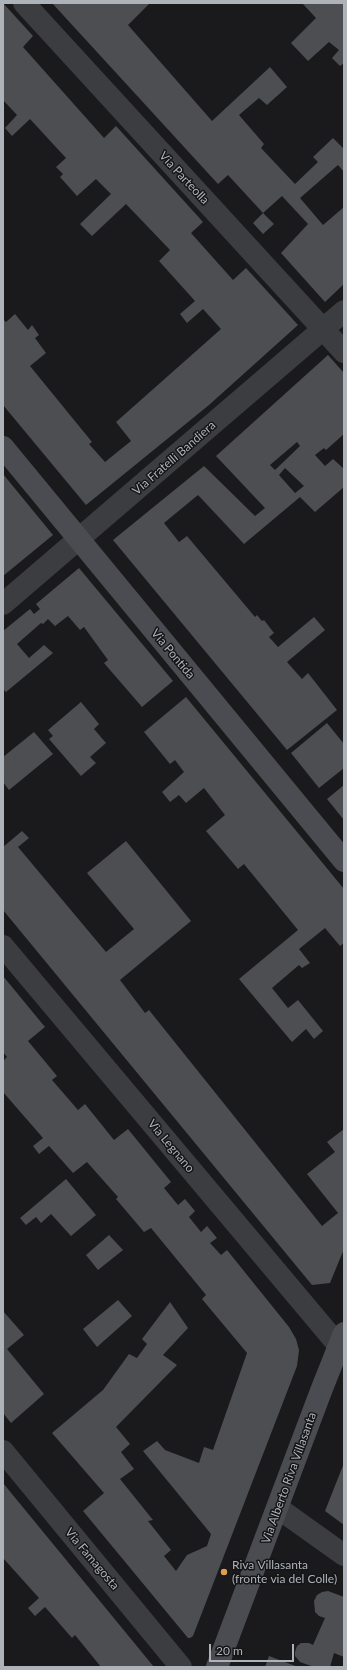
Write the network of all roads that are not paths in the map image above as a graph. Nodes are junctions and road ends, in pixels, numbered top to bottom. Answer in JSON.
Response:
{"nodes":[{"id":1,"x":24,"y":3,"type":"edge"},
{"id":2,"x":344,"y":311,"type":"edge"},
{"id":3,"x":323,"y":330,"type":"junction"},
{"id":4,"x":344,"y":352,"type":"edge"},
{"id":5,"x":3,"y":447,"type":"edge"},
{"id":6,"x":79,"y":540,"type":"junction"},
{"id":7,"x":3,"y":604,"type":"edge"},
{"id":8,"x":344,"y":861,"type":"edge"},
{"id":9,"x":3,"y":946,"type":"edge"},
{"id":10,"x":341,"y":1340,"type":"edge"},
{"id":11,"x":3,"y":1452,"type":"edge"},
{"id":12,"x":278,"y":1508,"type":"junction"},
{"id":13,"x":344,"y":1555,"type":"edge"},
{"id":14,"x":181,"y":1667,"type":"edge"},
{"id":15,"x":217,"y":1667,"type":"edge"}],
"edges":[{"from":1,"to":3,"type":"street","name":"Via Parteolla"},
{"from":2,"to":3,"type":"street","name":"Via Fratelli Bandiera"},
{"from":3,"to":4,"type":"street","name":"Via Parteolla"},
{"from":3,"to":6,"type":"street","name":"Via Fratelli Bandiera"},
{"from":5,"to":6,"type":"street","name":"Via Pontida"},
{"from":6,"to":7,"type":"street","name":"Via Fratelli Bandiera"},
{"from":6,"to":8,"type":"street","name":"Via Pontida"},
{"from":9,"to":10,"type":"street","name":"Via Legnano"},
{"from":10,"to":12,"type":"street","name":"Via Alberto Riva Villasanta"},
{"from":11,"to":14,"type":"street","name":"Via Famagosta"},
{"from":12,"to":13,"type":"street"},
{"from":12,"to":15,"type":"street","name":"Via Alberto Riva Villasanta"}]}
